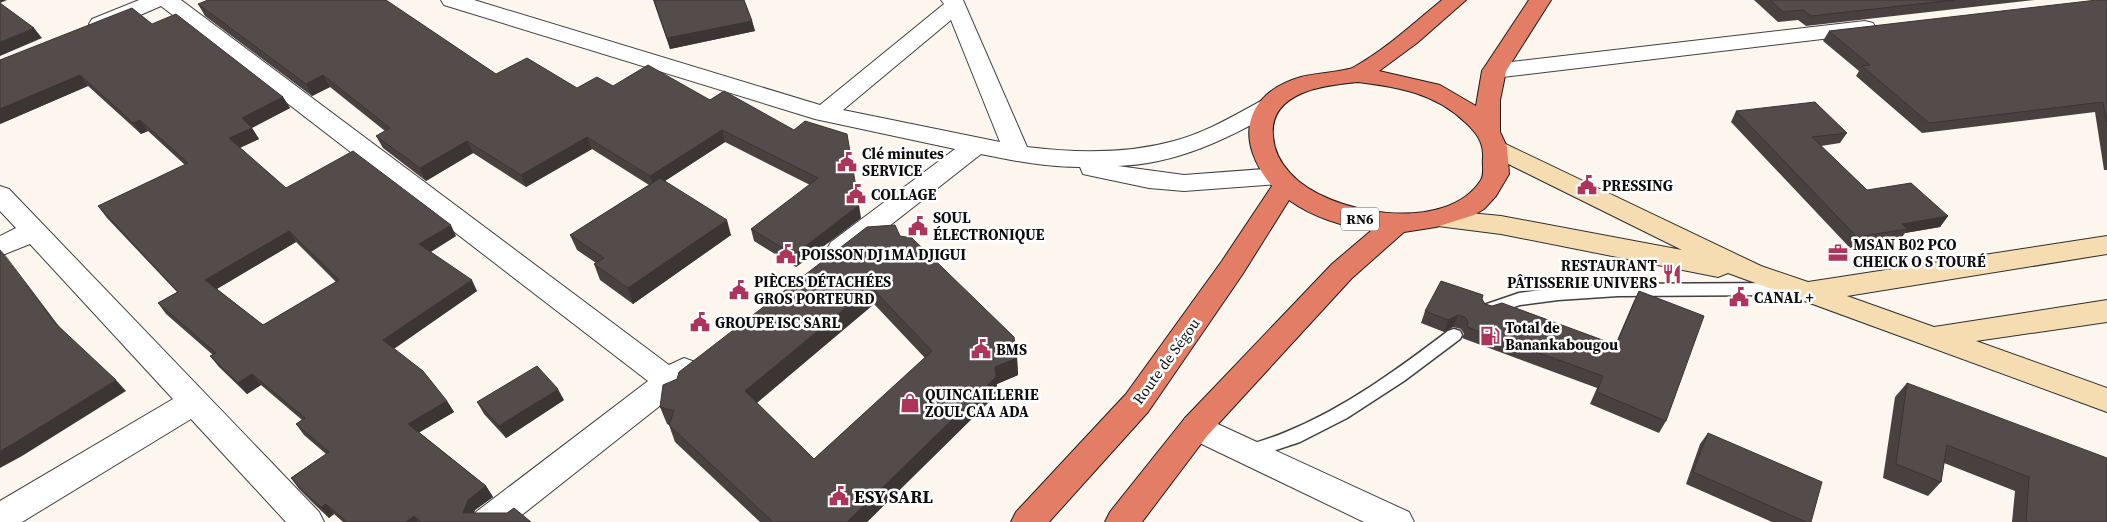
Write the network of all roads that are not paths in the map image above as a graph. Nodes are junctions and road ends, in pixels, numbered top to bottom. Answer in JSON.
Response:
{"nodes":[{"id":1,"x":157,"y":0,"type":"edge"},
{"id":2,"x":167,"y":0,"type":"edge"},
{"id":3,"x":452,"y":0,"type":"edge"},
{"id":4,"x":1455,"y":0,"type":"edge"},
{"id":5,"x":1540,"y":0,"type":"edge"},
{"id":6,"x":954,"y":3,"type":"edge"},
{"id":7,"x":1890,"y":25,"type":"edge"},
{"id":8,"x":83,"y":31,"type":"edge"},
{"id":9,"x":1494,"y":71,"type":"junction"},
{"id":10,"x":1358,"y":75,"type":"junction"},
{"id":11,"x":1269,"y":106,"type":"junction"},
{"id":12,"x":824,"y":114,"type":"junction"},
{"id":13,"x":1491,"y":140,"type":"junction"},
{"id":14,"x":974,"y":147,"type":"junction"},
{"id":15,"x":1017,"y":154,"type":"junction"},
{"id":16,"x":1059,"y":159,"type":"junction"},
{"id":17,"x":1281,"y":180,"type":"junction"},
{"id":18,"x":0,"y":196,"type":"edge"},
{"id":19,"x":1439,"y":219,"type":"junction"},
{"id":20,"x":1396,"y":223,"type":"junction"},
{"id":21,"x":33,"y":231,"type":"junction"},
{"id":22,"x":2107,"y":245,"type":"edge"},
{"id":23,"x":0,"y":247,"type":"edge"},
{"id":24,"x":818,"y":267,"type":"edge"},
{"id":25,"x":1751,"y":273,"type":"junction"},
{"id":26,"x":1802,"y":290,"type":"junction"},
{"id":27,"x":1487,"y":310,"type":"edge"},
{"id":28,"x":2107,"y":311,"type":"edge"},
{"id":29,"x":1454,"y":335,"type":"edge"},
{"id":30,"x":1935,"y":337,"type":"junction"},
{"id":31,"x":708,"y":351,"type":"edge"},
{"id":32,"x":669,"y":381,"type":"junction"},
{"id":33,"x":2107,"y":400,"type":"edge"},
{"id":34,"x":194,"y":402,"type":"junction"},
{"id":35,"x":1196,"y":427,"type":"junction"},
{"id":36,"x":1249,"y":452,"type":"junction"},
{"id":37,"x":0,"y":518,"type":"edge"},
{"id":38,"x":306,"y":522,"type":"edge"},
{"id":39,"x":488,"y":522,"type":"edge"},
{"id":40,"x":1028,"y":522,"type":"edge"},
{"id":41,"x":1122,"y":522,"type":"edge"},
{"id":42,"x":1397,"y":522,"type":"edge"}],
"edges":[{"from":1,"to":8,"type":"street"},
{"from":2,"to":32,"type":"street"},
{"from":3,"to":12,"type":"street"},
{"from":4,"to":10,"type":"highway"},
{"from":5,"to":9,"type":"highway","number":"RN6"},
{"from":6,"to":12,"type":"street"},
{"from":6,"to":15,"type":"street"},
{"from":7,"to":9,"type":"street"},
{"from":9,"to":13,"type":"highway","number":"RN6"},
{"from":10,"to":11,"type":"highway","number":"RN6"},
{"from":10,"to":13,"type":"highway","number":"RN6"},
{"from":11,"to":16,"type":"street"},
{"from":11,"to":17,"type":"highway","number":"RN6"},
{"from":12,"to":14,"type":"street"},
{"from":13,"to":19,"type":"highway","number":"RN6"},
{"from":13,"to":25,"type":"main road"},
{"from":14,"to":15,"type":"street"},
{"from":14,"to":24,"type":"street"},
{"from":15,"to":16,"type":"street"},
{"from":16,"to":17,"type":"street"},
{"from":17,"to":20,"type":"highway","number":"RN6"},
{"from":17,"to":40,"type":"highway","name":"Route de Ségou"},
{"from":18,"to":21,"type":"street"},
{"from":19,"to":20,"type":"highway","number":"RN6"},
{"from":19,"to":25,"type":"main road"},
{"from":20,"to":35,"type":"highway","number":"RN6"},
{"from":21,"to":23,"type":"street"},
{"from":21,"to":34,"type":"street"},
{"from":22,"to":26,"type":"main road"},
{"from":25,"to":26,"type":"main road"},
{"from":26,"to":27,"type":"lane"},
{"from":26,"to":30,"type":"main road"},
{"from":28,"to":30,"type":"main road"},
{"from":29,"to":36,"type":"lane"},
{"from":30,"to":33,"type":"main road"},
{"from":31,"to":32,"type":"street"},
{"from":32,"to":39,"type":"street"},
{"from":34,"to":37,"type":"street"},
{"from":34,"to":38,"type":"street"},
{"from":35,"to":36,"type":"street"},
{"from":35,"to":41,"type":"highway","number":"RN6"},
{"from":36,"to":42,"type":"street"}]}
